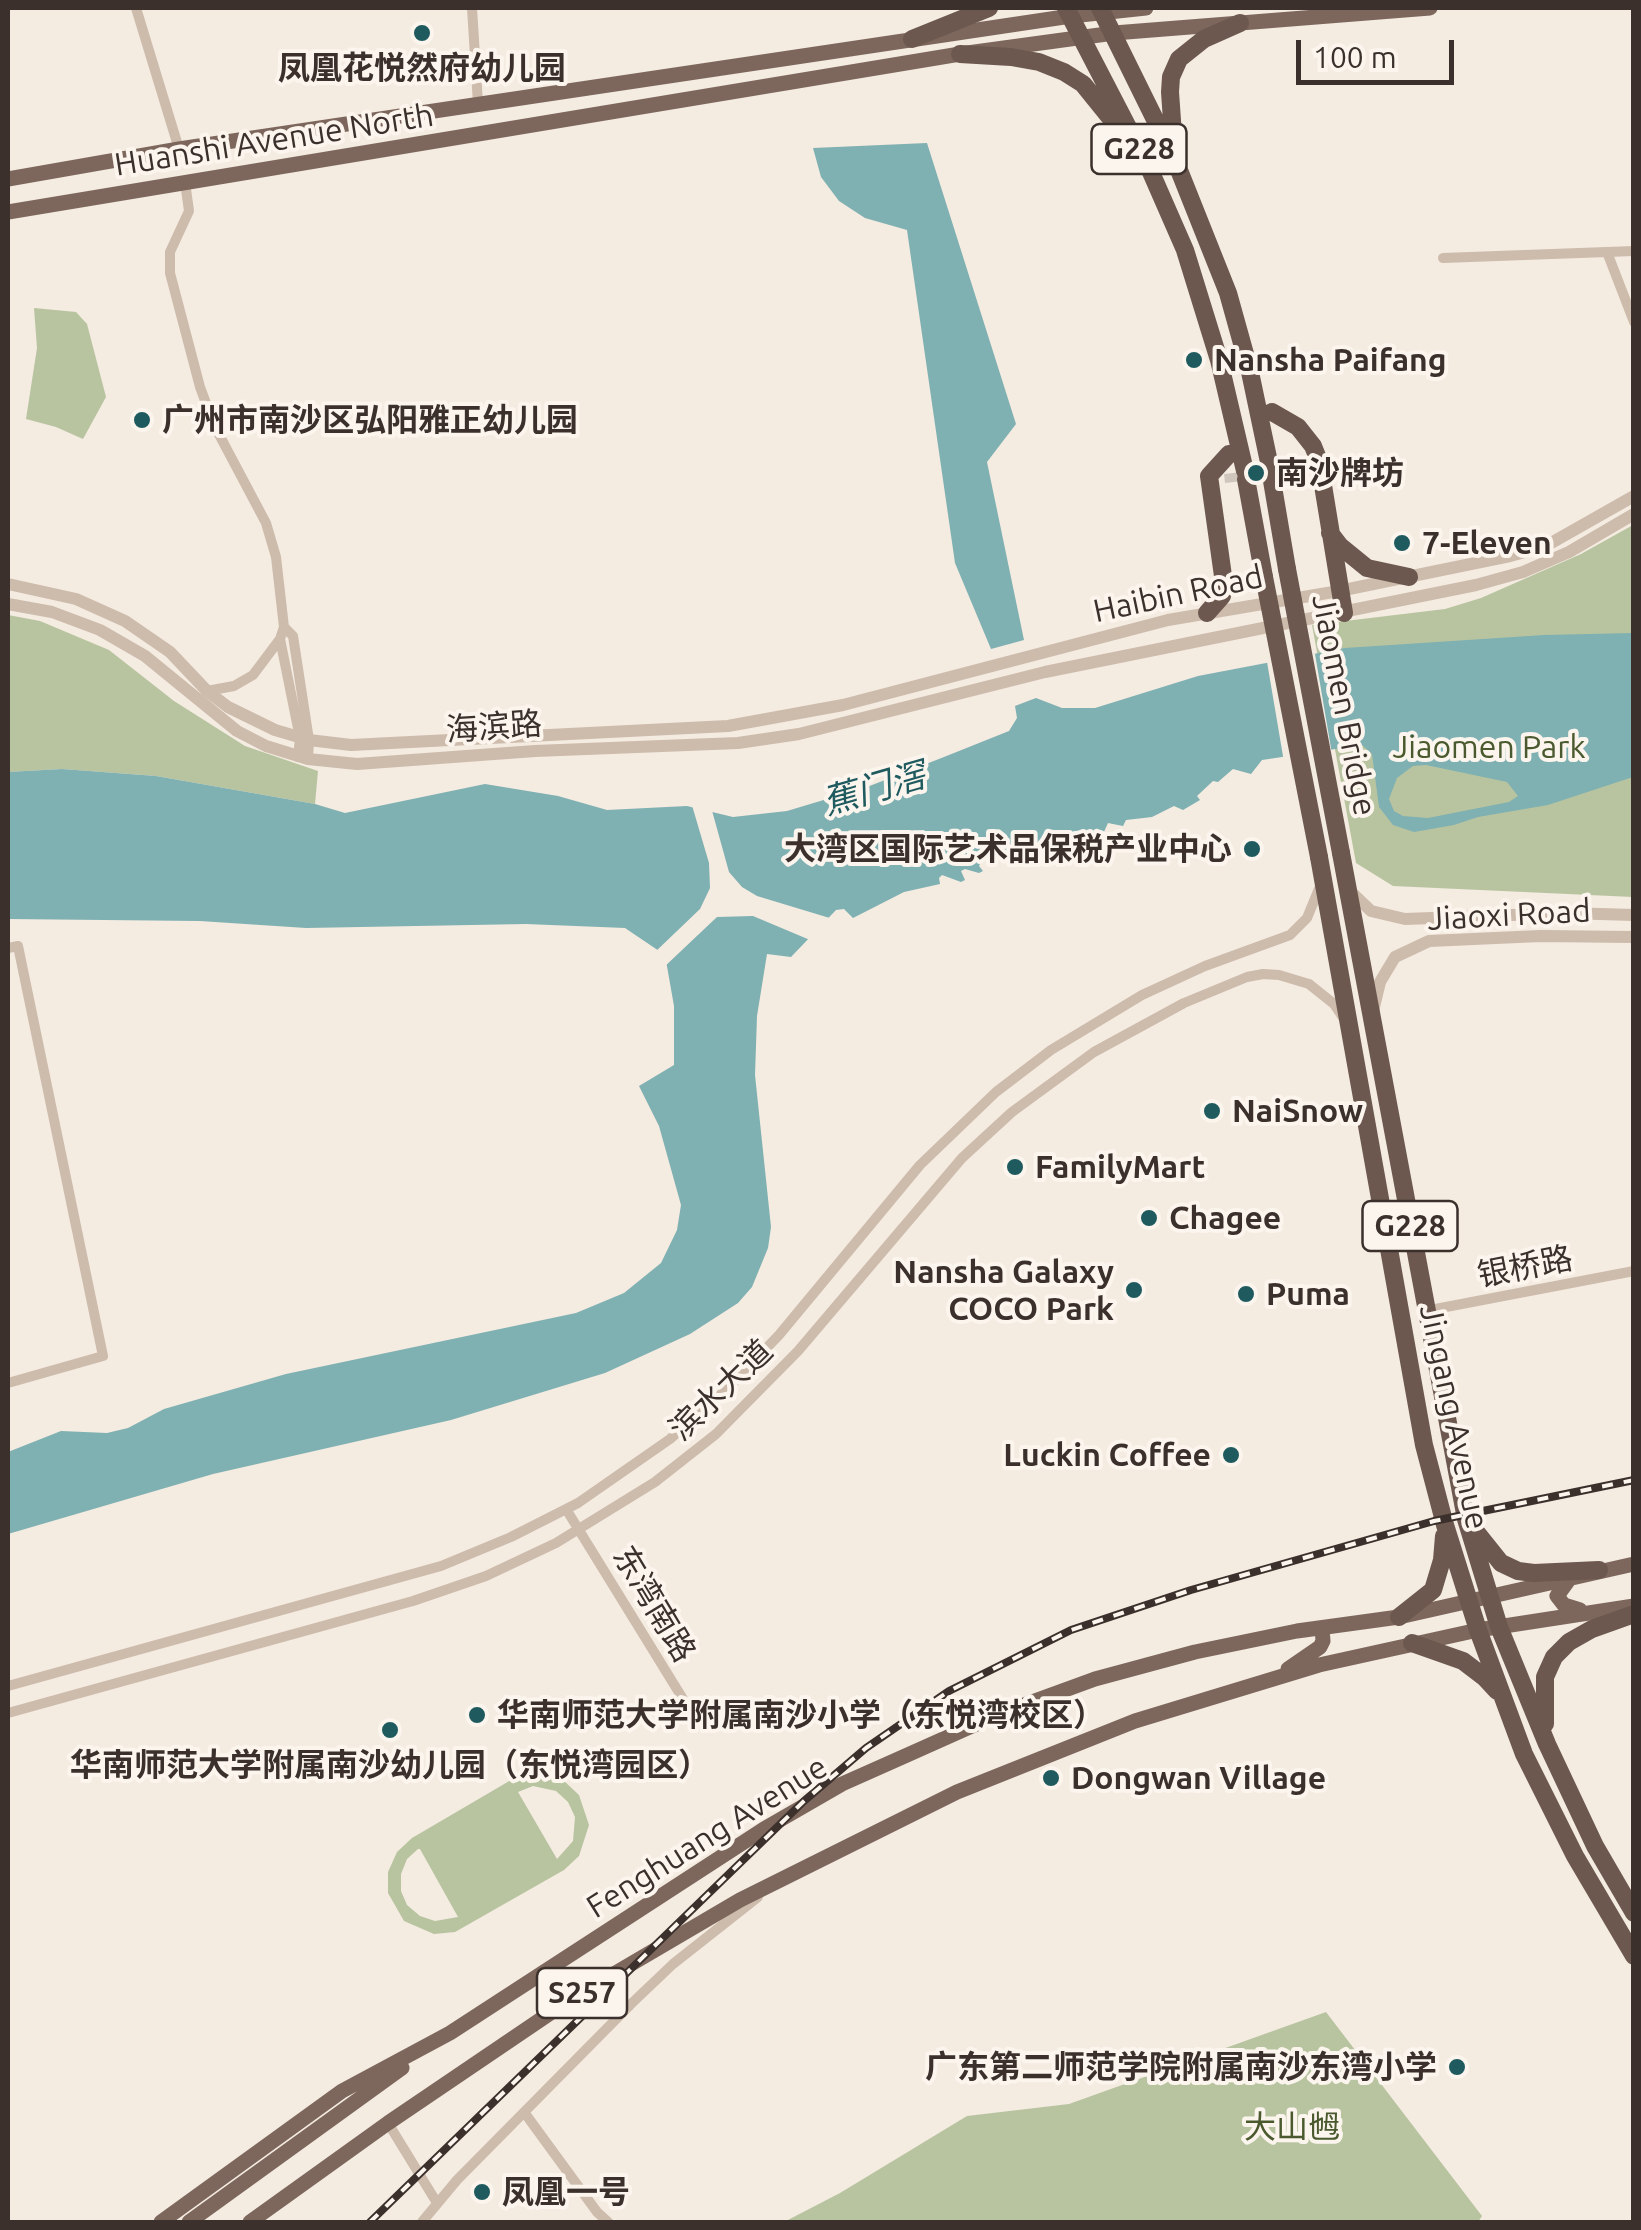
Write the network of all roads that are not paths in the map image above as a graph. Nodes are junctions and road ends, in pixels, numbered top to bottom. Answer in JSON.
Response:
{"nodes":[{"id":1,"x":136,"y":8,"type":"edge"},
{"id":2,"x":472,"y":8,"type":"edge"},
{"id":3,"x":989,"y":8,"type":"edge"},
{"id":4,"x":1146,"y":8,"type":"edge"},
{"id":5,"x":1430,"y":8,"type":"edge"},
{"id":6,"x":1101,"y":10,"type":"edge"},
{"id":7,"x":1068,"y":12,"type":"edge"},
{"id":8,"x":1249,"y":17,"type":"edge"},
{"id":9,"x":1114,"y":33,"type":"junction"},
{"id":10,"x":1083,"y":37,"type":"junction"},
{"id":11,"x":912,"y":39,"type":"junction"},
{"id":12,"x":960,"y":54,"type":"junction"},
{"id":13,"x":478,"y":104,"type":"junction"},
{"id":14,"x":179,"y":148,"type":"junction"},
{"id":15,"x":1175,"y":160,"type":"junction"},
{"id":16,"x":1150,"y":170,"type":"junction"},
{"id":17,"x":8,"y":179,"type":"edge"},
{"id":18,"x":185,"y":182,"type":"junction"},
{"id":19,"x":1169,"y":210,"type":"junction"},
{"id":20,"x":8,"y":212,"type":"edge"},
{"id":21,"x":1197,"y":214,"type":"junction"},
{"id":22,"x":1634,"y":250,"type":"edge"},
{"id":23,"x":1607,"y":252,"type":"junction"},
{"id":24,"x":1444,"y":258,"type":"dead end"},
{"id":25,"x":1228,"y":293,"type":"junction"},
{"id":26,"x":1200,"y":294,"type":"junction"},
{"id":27,"x":1634,"y":322,"type":"edge"},
{"id":28,"x":1272,"y":412,"type":"junction"},
{"id":29,"x":1229,"y":454,"type":"junction"},
{"id":30,"x":1276,"y":470,"type":"junction"},
{"id":31,"x":1239,"y":476,"type":"junction"},
{"id":32,"x":1634,"y":496,"type":"edge"},
{"id":33,"x":1634,"y":514,"type":"edge"},
{"id":34,"x":1330,"y":533,"type":"junction"},
{"id":35,"x":1409,"y":577,"type":"junction"},
{"id":36,"x":8,"y":584,"type":"edge"},
{"id":37,"x":1339,"y":591,"type":"junction"},
{"id":38,"x":8,"y":604,"type":"edge"},
{"id":39,"x":1206,"y":613,"type":"junction"},
{"id":40,"x":1344,"y":613,"type":"junction"},
{"id":41,"x":282,"y":633,"type":"junction"},
{"id":42,"x":208,"y":691,"type":"junction"},
{"id":43,"x":304,"y":739,"type":"junction"},
{"id":44,"x":303,"y":758,"type":"junction"},
{"id":45,"x":1341,"y":853,"type":"joint"},
{"id":46,"x":1319,"y":857,"type":"joint"},
{"id":47,"x":1322,"y":878,"type":"junction"},
{"id":48,"x":1348,"y":890,"type":"junction"},
{"id":49,"x":1634,"y":915,"type":"edge"},
{"id":50,"x":1428,"y":918,"type":"junction"},
{"id":51,"x":1634,"y":938,"type":"edge"},
{"id":52,"x":1430,"y":941,"type":"junction"},
{"id":53,"x":8,"y":948,"type":"edge"},
{"id":54,"x":1372,"y":1018,"type":"junction"},
{"id":55,"x":1350,"y":1032,"type":"junction"},
{"id":56,"x":1634,"y":1272,"type":"edge"},
{"id":57,"x":1425,"y":1311,"type":"junction"},
{"id":58,"x":8,"y":1383,"type":"edge"},
{"id":59,"x":566,"y":1509,"type":"junction"},
{"id":60,"x":1466,"y":1519,"type":"junction"},
{"id":61,"x":1445,"y":1526,"type":"junction"},
{"id":62,"x":580,"y":1530,"type":"junction"},
{"id":63,"x":1634,"y":1564,"type":"edge"},
{"id":64,"x":1599,"y":1570,"type":"junction"},
{"id":65,"x":1573,"y":1575,"type":"junction"},
{"id":66,"x":1489,"y":1598,"type":"junction"},
{"id":67,"x":1468,"y":1602,"type":"junction"},
{"id":68,"x":1634,"y":1610,"type":"edge"},
{"id":69,"x":1589,"y":1611,"type":"junction"},
{"id":70,"x":1399,"y":1617,"type":"junction"},
{"id":71,"x":1499,"y":1627,"type":"junction"},
{"id":72,"x":1322,"y":1628,"type":"junction"},
{"id":73,"x":1478,"y":1630,"type":"junction"},
{"id":74,"x":1412,"y":1643,"type":"junction"},
{"id":75,"x":1277,"y":1677,"type":"junction"},
{"id":76,"x":8,"y":1686,"type":"edge"},
{"id":77,"x":1503,"y":1699,"type":"junction"},
{"id":78,"x":1534,"y":1712,"type":"junction"},
{"id":79,"x":8,"y":1713,"type":"edge"},
{"id":80,"x":1512,"y":1721,"type":"junction"},
{"id":81,"x":699,"y":1725,"type":"dead end"},
{"id":82,"x":1547,"y":1744,"type":"junction"},
{"id":83,"x":785,"y":1879,"type":"junction"},
{"id":84,"x":1634,"y":1913,"type":"edge"},
{"id":85,"x":1634,"y":1956,"type":"edge"},
{"id":86,"x":450,"y":2033,"type":"junction"},
{"id":87,"x":524,"y":2112,"type":"junction"},
{"id":88,"x":388,"y":2123,"type":"junction"},
{"id":89,"x":438,"y":2203,"type":"junction"},
{"id":90,"x":161,"y":2222,"type":"edge"},
{"id":91,"x":189,"y":2222,"type":"edge"},
{"id":92,"x":250,"y":2222,"type":"edge"},
{"id":93,"x":422,"y":2222,"type":"edge"},
{"id":94,"x":608,"y":2222,"type":"edge"}],
"edges":[{"from":1,"to":14,"type":"street"},
{"from":2,"to":13,"type":"street"},
{"from":3,"to":11,"type":"highway"},
{"from":4,"to":6,"type":"main road","name":"Huanshi Avenue North"},
{"from":5,"to":8,"type":"main road","name":"Huanshi Avenue North"},
{"from":6,"to":7,"type":"main road","name":"Huanshi Avenue North"},
{"from":6,"to":9,"type":"highway","number":"G228"},
{"from":7,"to":10,"type":"highway","number":"G228"},
{"from":7,"to":11,"type":"main road","name":"Huanshi Avenue North"},
{"from":8,"to":9,"type":"main road","name":"Huanshi Avenue North"},
{"from":8,"to":15,"type":"highway"},
{"from":9,"to":10,"type":"main road","name":"Huanshi Avenue North"},
{"from":9,"to":15,"type":"highway","number":"G228"},
{"from":10,"to":12,"type":"main road","name":"Huanshi Avenue North"},
{"from":10,"to":16,"type":"highway","number":"G228"},
{"from":11,"to":13,"type":"main road","name":"Huanshi Avenue North"},
{"from":12,"to":16,"type":"highway"},
{"from":12,"to":18,"type":"main road","name":"Huanshi Avenue North"},
{"from":13,"to":14,"type":"main road","name":"Huanshi Avenue North"},
{"from":14,"to":17,"type":"main road","name":"Huanshi Avenue North"},
{"from":15,"to":21,"type":"highway","number":"G228"},
{"from":16,"to":19,"type":"highway","number":"G228"},
{"from":18,"to":20,"type":"main road","name":"Huanshi Avenue North"},
{"from":18,"to":41,"type":"street"},
{"from":19,"to":21,"type":"highway"},
{"from":19,"to":26,"type":"highway","number":"G228"},
{"from":21,"to":25,"type":"highway","number":"G228"},
{"from":22,"to":23,"type":"street"},
{"from":23,"to":24,"type":"street"},
{"from":23,"to":27,"type":"street"},
{"from":25,"to":28,"type":"highway"},
{"from":25,"to":30,"type":"highway","number":"G228"},
{"from":26,"to":29,"type":"highway"},
{"from":26,"to":31,"type":"highway","number":"G228"},
{"from":28,"to":30,"type":"highway"},
{"from":28,"to":34,"type":"highway"},
{"from":29,"to":31,"type":"highway"},
{"from":29,"to":39,"type":"highway"},
{"from":30,"to":45,"type":"highway","name":"Jiaomen Bridge","number":"G228","bridge":true},
{"from":31,"to":46,"type":"highway","name":"Jiaomen Bridge","number":"G228","bridge":true},
{"from":32,"to":35,"type":"street","name":"Haibin Road"},
{"from":33,"to":40,"type":"street","name":"海滨路"},
{"from":34,"to":35,"type":"highway"},
{"from":34,"to":37,"type":"highway"},
{"from":35,"to":37,"type":"street","name":"Haibin Road"},
{"from":36,"to":42,"type":"street"},
{"from":37,"to":39,"type":"street","name":"Haibin Road"},
{"from":37,"to":40,"type":"highway"},
{"from":38,"to":44,"type":"street","name":"海滨路"},
{"from":39,"to":43,"type":"street","name":"Haibin Road"},
{"from":40,"to":44,"type":"street","name":"海滨路"},
{"from":41,"to":42,"type":"street"},
{"from":41,"to":43,"type":"street"},
{"from":42,"to":43,"type":"street"},
{"from":43,"to":44,"type":"street"},
{"from":45,"to":48,"type":"highway","name":"Jingang Avenue","number":"G228"},
{"from":46,"to":47,"type":"highway","name":"Jingang Avenue","number":"G228"},
{"from":47,"to":55,"type":"highway","name":"Jingang Avenue","number":"G228"},
{"from":47,"to":59,"type":"street","name":"滨水大道"},
{"from":48,"to":50,"type":"street","name":"Jiaoxi Road"},
{"from":48,"to":54,"type":"highway","name":"Jingang Avenue","number":"G228"},
{"from":49,"to":50,"type":"street","name":"Jiaoxi Road"},
{"from":50,"to":52,"type":"street"},
{"from":51,"to":52,"type":"street","name":"Jiaoxi Road"},
{"from":52,"to":54,"type":"street","name":"Jiaoxi Road"},
{"from":53,"to":58,"type":"street"},
{"from":54,"to":57,"type":"highway","name":"Jingang Avenue","number":"G228"},
{"from":55,"to":61,"type":"highway","name":"Jingang Avenue","number":"G228"},
{"from":55,"to":62,"type":"street","name":"滨水大道"},
{"from":56,"to":57,"type":"street","name":"银桥路"},
{"from":57,"to":60,"type":"highway","name":"Jingang Avenue","number":"G228"},
{"from":59,"to":62,"type":"street","name":"东湾南路"},
{"from":59,"to":76,"type":"street","name":"滨水大道"},
{"from":60,"to":64,"type":"highway"},
{"from":60,"to":66,"type":"highway","name":"Jingang Avenue","number":"G228"},
{"from":61,"to":67,"type":"highway","name":"Jingang Avenue","number":"G228"},
{"from":61,"to":70,"type":"highway"},
{"from":62,"to":79,"type":"street","name":"滨水大道"},
{"from":62,"to":81,"type":"street","name":"东湾南路"},
{"from":63,"to":64,"type":"main road","name":"Fenghuang Avenue"},
{"from":64,"to":65,"type":"main road","name":"Fenghuang Avenue"},
{"from":65,"to":66,"type":"main road","name":"Fenghuang Avenue"},
{"from":65,"to":69,"type":"main road"},
{"from":66,"to":67,"type":"main road","name":"Fenghuang Avenue","number":"S257"},
{"from":66,"to":71,"type":"highway","name":"Jingang Avenue","number":"G228"},
{"from":67,"to":70,"type":"main road","name":"Fenghuang Avenue","number":"S257"},
{"from":67,"to":73,"type":"highway","name":"Jingang Avenue","number":"G228"},
{"from":68,"to":69,"type":"main road","name":"Fenghuang Avenue"},
{"from":68,"to":82,"type":"highway"},
{"from":69,"to":71,"type":"main road","name":"Fenghuang Avenue"},
{"from":70,"to":72,"type":"main road","name":"Fenghuang Avenue","number":"S257"},
{"from":71,"to":73,"type":"main road","name":"Fenghuang Avenue","number":"S257"},
{"from":71,"to":78,"type":"highway","name":"Jingang Avenue","number":"G228"},
{"from":72,"to":75,"type":"main road"},
{"from":72,"to":86,"type":"main road","name":"Fenghuang Avenue","number":"S257"},
{"from":73,"to":74,"type":"main road","name":"Fenghuang Avenue","number":"S257"},
{"from":73,"to":77,"type":"highway","name":"Jingang Avenue","number":"G228"},
{"from":74,"to":75,"type":"main road","name":"Fenghuang Avenue","number":"S257"},
{"from":74,"to":77,"type":"highway"},
{"from":75,"to":83,"type":"main road","name":"Fenghuang Avenue","number":"S257"},
{"from":77,"to":80,"type":"highway","name":"Jingang Avenue","number":"G228"},
{"from":78,"to":80,"type":"highway"},
{"from":78,"to":82,"type":"highway","name":"Jingang Avenue","number":"G228"},
{"from":80,"to":85,"type":"highway","name":"Jingang Avenue","number":"G228"},
{"from":82,"to":84,"type":"highway","name":"Jingang Avenue","number":"G228"},
{"from":83,"to":87,"type":"street","name":"Fenghuang Avenue"},
{"from":83,"to":88,"type":"main road","name":"Fenghuang Avenue","number":"S257"},
{"from":86,"to":90,"type":"main road","name":"Fenghuang Avenue","number":"S257"},
{"from":86,"to":91,"type":"main road","number":"S257"},
{"from":87,"to":89,"type":"street","name":"Fenghuang Avenue"},
{"from":87,"to":94,"type":"street"},
{"from":88,"to":89,"type":"street"},
{"from":88,"to":92,"type":"main road","name":"Fenghuang Avenue","number":"S257"},
{"from":89,"to":93,"type":"street","name":"Fenghuang Avenue"}]}
